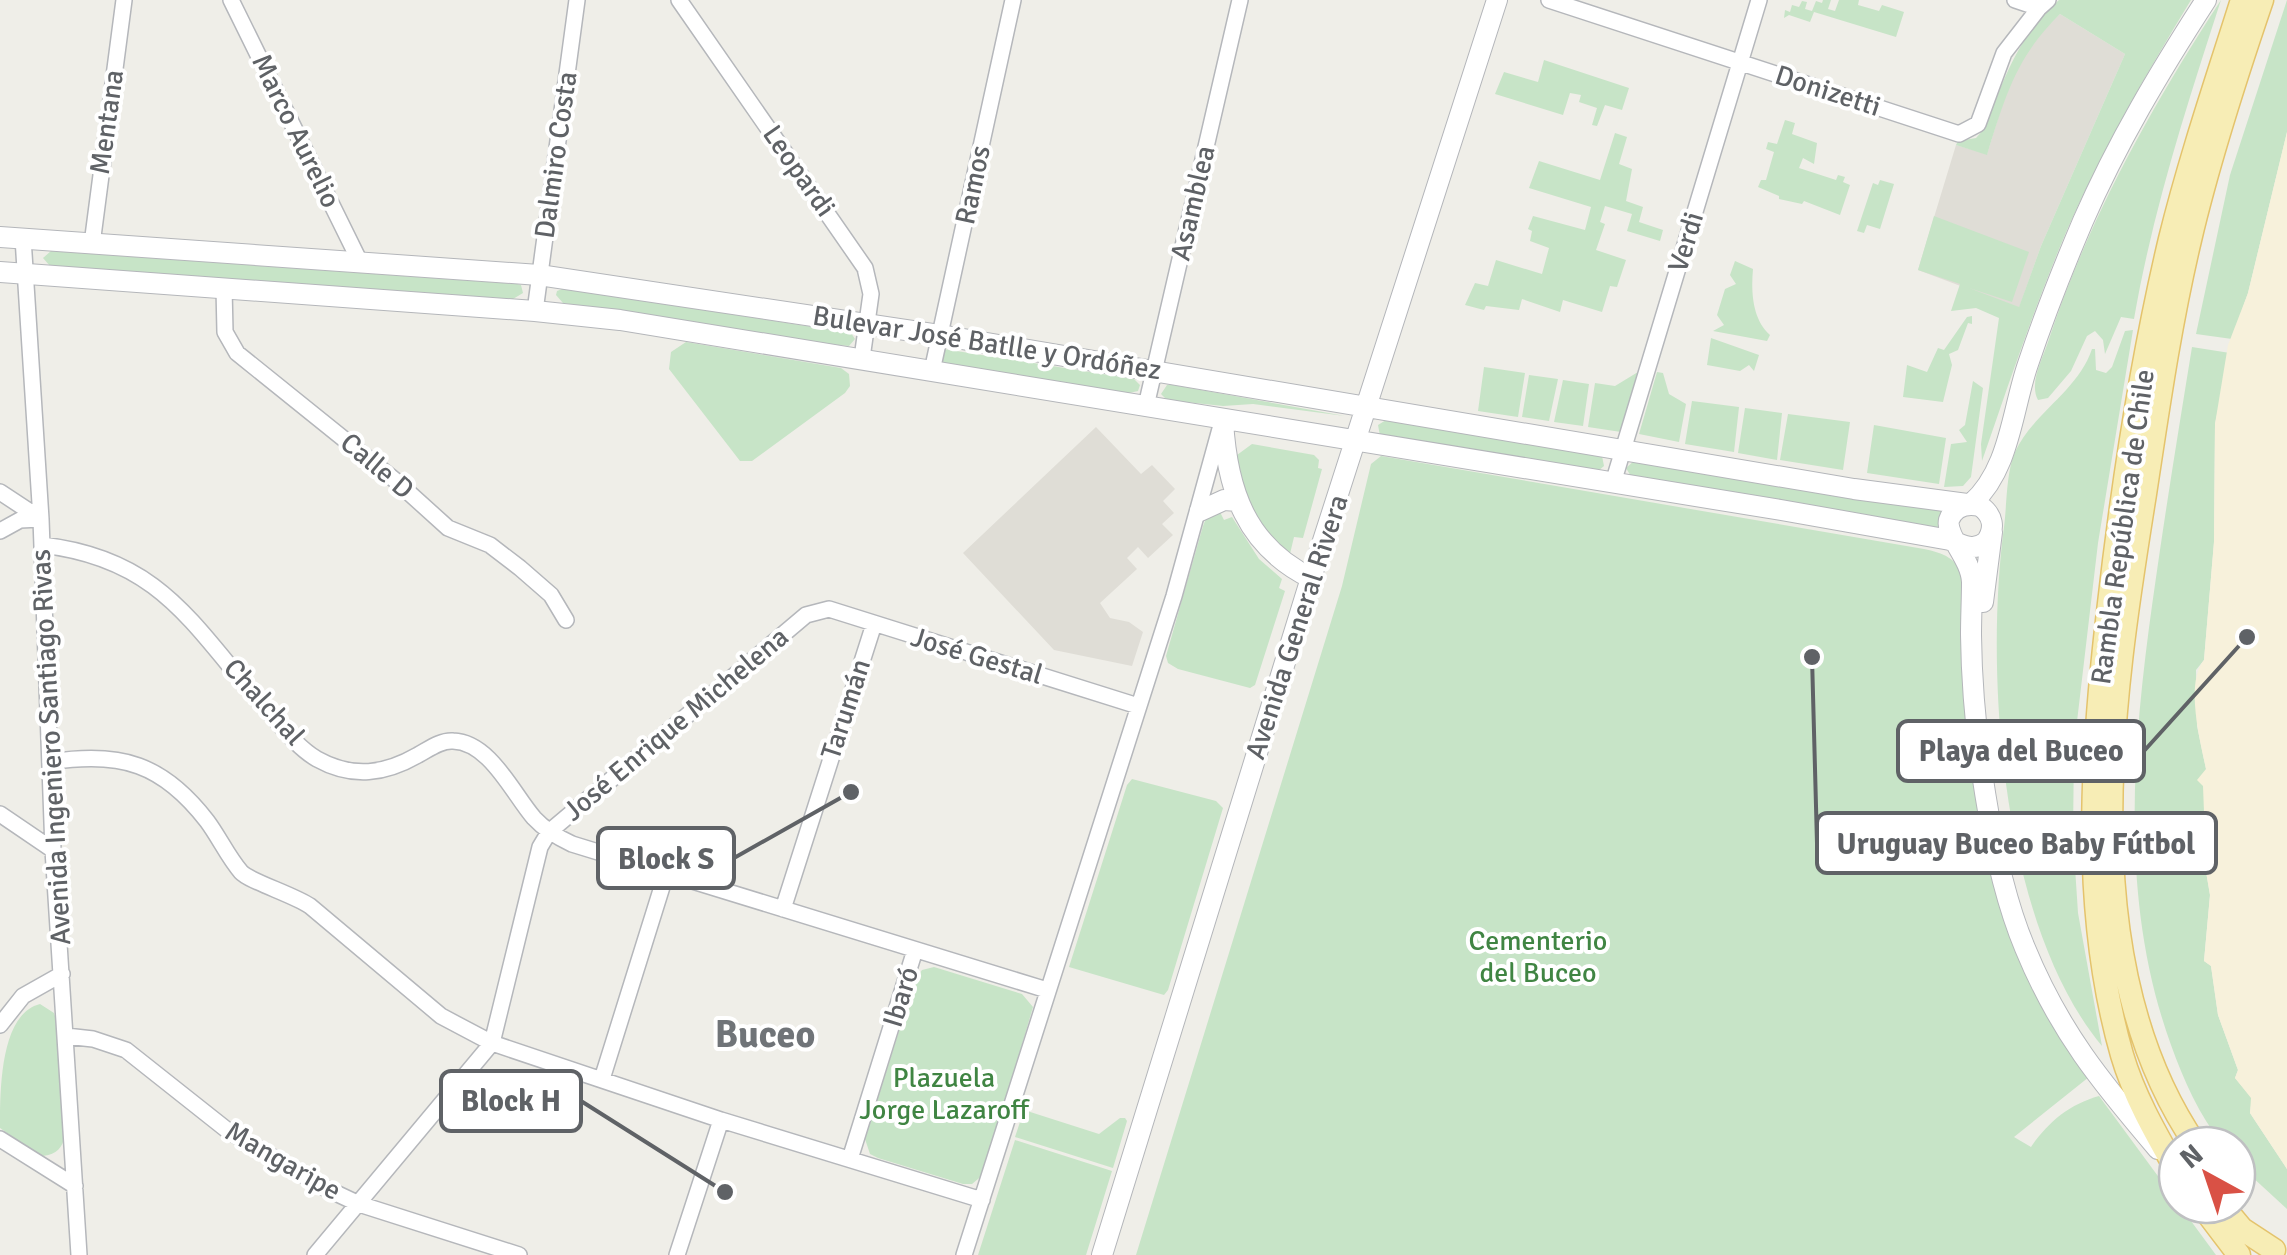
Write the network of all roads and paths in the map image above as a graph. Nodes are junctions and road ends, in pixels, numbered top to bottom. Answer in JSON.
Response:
{"nodes":[{"id":1,"x":124,"y":0,"type":"edge"},
{"id":2,"x":232,"y":0,"type":"edge"},
{"id":3,"x":577,"y":0,"type":"edge"},
{"id":4,"x":679,"y":0,"type":"edge"},
{"id":5,"x":1014,"y":0,"type":"edge"},
{"id":6,"x":1240,"y":0,"type":"edge"},
{"id":7,"x":1497,"y":0,"type":"edge"},
{"id":8,"x":1549,"y":0,"type":"edge"},
{"id":9,"x":1760,"y":0,"type":"edge"},
{"id":10,"x":2015,"y":0,"type":"edge"},
{"id":11,"x":2206,"y":0,"type":"edge"},
{"id":12,"x":2242,"y":0,"type":"edge"},
{"id":13,"x":2262,"y":0,"type":"edge"},
{"id":14,"x":2044,"y":4,"type":"edge"},
{"id":15,"x":1740,"y":62,"type":"junction"},
{"id":16,"x":0,"y":237,"type":"edge"},
{"id":17,"x":23,"y":238,"type":"junction"},
{"id":18,"x":92,"y":244,"type":"junction"},
{"id":19,"x":360,"y":262,"type":"junction"},
{"id":20,"x":0,"y":272,"type":"edge"},
{"id":21,"x":24,"y":274,"type":"junction"},
{"id":22,"x":539,"y":275,"type":"junction"},
{"id":23,"x":224,"y":288,"type":"junction"},
{"id":24,"x":536,"y":311,"type":"junction"},
{"id":25,"x":866,"y":323,"type":"junction"},
{"id":26,"x":940,"y":335,"type":"junction"},
{"id":27,"x":862,"y":358,"type":"junction"},
{"id":28,"x":932,"y":370,"type":"junction"},
{"id":29,"x":1154,"y":370,"type":"junction"},
{"id":30,"x":1369,"y":405,"type":"junction"},
{"id":31,"x":1146,"y":406,"type":"junction"},
{"id":32,"x":1223,"y":421,"type":"junction"},
{"id":33,"x":1357,"y":441,"type":"junction"},
{"id":34,"x":1624,"y":451,"type":"junction"},
{"id":35,"x":1612,"y":483,"type":"junction"},
{"id":36,"x":0,"y":492,"type":"edge"},
{"id":37,"x":1238,"y":500,"type":"junction"},
{"id":38,"x":1969,"y":504,"type":"junction"},
{"id":39,"x":1200,"y":511,"type":"junction"},
{"id":40,"x":41,"y":519,"type":"junction"},
{"id":41,"x":0,"y":531,"type":"edge"},
{"id":42,"x":1992,"y":531,"type":"junction"},
{"id":43,"x":1958,"y":544,"type":"junction"},
{"id":44,"x":42,"y":545,"type":"junction"},
{"id":45,"x":1311,"y":578,"type":"junction"},
{"id":46,"x":817,"y":610,"type":"joint"},
{"id":47,"x":566,"y":620,"type":"dead end"},
{"id":48,"x":874,"y":624,"type":"junction"},
{"id":49,"x":1138,"y":706,"type":"junction"},
{"id":50,"x":52,"y":762,"type":"junction"},
{"id":51,"x":0,"y":814,"type":"edge"},
{"id":52,"x":550,"y":832,"type":"junction"},
{"id":53,"x":54,"y":850,"type":"junction"},
{"id":54,"x":666,"y":874,"type":"junction"},
{"id":55,"x":783,"y":909,"type":"junction"},
{"id":56,"x":915,"y":950,"type":"junction"},
{"id":57,"x":62,"y":974,"type":"junction"},
{"id":58,"x":1047,"y":990,"type":"junction"},
{"id":59,"x":0,"y":1025,"type":"edge"},
{"id":60,"x":66,"y":1036,"type":"junction"},
{"id":61,"x":492,"y":1043,"type":"junction"},
{"id":62,"x":602,"y":1079,"type":"junction"},
{"id":63,"x":2138,"y":1096,"type":"junction"},
{"id":64,"x":721,"y":1120,"type":"junction"},
{"id":65,"x":2168,"y":1125,"type":"edge"},
{"id":66,"x":2184,"y":1125,"type":"edge"},
{"id":67,"x":2157,"y":1133,"type":"edge"},
{"id":68,"x":0,"y":1139,"type":"edge"},
{"id":69,"x":2157,"y":1147,"type":"edge"},
{"id":70,"x":850,"y":1159,"type":"junction"},
{"id":71,"x":75,"y":1186,"type":"junction"},
{"id":72,"x":982,"y":1200,"type":"junction"},
{"id":73,"x":359,"y":1204,"type":"junction"},
{"id":74,"x":2216,"y":1225,"type":"edge"},
{"id":75,"x":2239,"y":1225,"type":"edge"},
{"id":76,"x":2255,"y":1225,"type":"edge"},
{"id":77,"x":2276,"y":1253,"type":"edge"},
{"id":78,"x":79,"y":1255,"type":"edge"},
{"id":79,"x":315,"y":1255,"type":"edge"},
{"id":80,"x":519,"y":1255,"type":"edge"},
{"id":81,"x":678,"y":1255,"type":"edge"},
{"id":82,"x":964,"y":1255,"type":"edge"},
{"id":83,"x":1102,"y":1255,"type":"edge"},
{"id":84,"x":2239,"y":1255,"type":"edge"}],
"edges":[{"from":1,"to":18,"type":"street","name":"Mentana"},
{"from":2,"to":19,"type":"street","name":"Marco Aurelio"},
{"from":3,"to":22,"type":"street","name":"Dalmiro Costa"},
{"from":4,"to":25,"type":"street","name":"Leopardi"},
{"from":5,"to":26,"type":"street","name":"Ramos"},
{"from":6,"to":29,"type":"street","name":"Asamblea"},
{"from":7,"to":30,"type":"main road","name":"Avenida General Rivera"},
{"from":8,"to":15,"type":"street","name":"Donizetti"},
{"from":9,"to":15,"type":"street","name":"Verdi"},
{"from":10,"to":14,"type":"street"},
{"from":11,"to":38,"type":"main road"},
{"from":12,"to":63,"type":"main road","name":"Rambla República de Chile"},
{"from":13,"to":66,"type":"main road","name":"Rambla República de Chile"},
{"from":14,"to":15,"type":"street","name":"Donizetti"},
{"from":15,"to":34,"type":"street","name":"Verdi"},
{"from":16,"to":17,"type":"main road","name":"Bulevar José Batlle y Ordóñez"},
{"from":17,"to":18,"type":"main road","name":"Bulevar José Batlle y Ordóñez"},
{"from":17,"to":21,"type":"street","name":"Avenida Ingeniero Santiago Rivas"},
{"from":18,"to":19,"type":"main road","name":"Bulevar José Batlle y Ordóñez"},
{"from":19,"to":22,"type":"main road","name":"Bulevar José Batlle y Ordóñez"},
{"from":20,"to":21,"type":"main road","name":"Bulevar José Batlle y Ordóñez"},
{"from":21,"to":23,"type":"main road","name":"Bulevar José Batlle y Ordóñez"},
{"from":21,"to":40,"type":"street","name":"Avenida Ingeniero Santiago Rivas"},
{"from":22,"to":24,"type":"street","name":"Dalmiro Costa"},
{"from":22,"to":25,"type":"main road","name":"Bulevar José Batlle y Ordóñez"},
{"from":23,"to":24,"type":"main road","name":"Bulevar José Batlle y Ordóñez"},
{"from":23,"to":47,"type":"street","name":"Calle D"},
{"from":24,"to":27,"type":"main road","name":"Bulevar José Batlle y Ordóñez"},
{"from":25,"to":26,"type":"main road","name":"Bulevar José Batlle y Ordóñez"},
{"from":25,"to":27,"type":"street","name":"Leopardi"},
{"from":26,"to":28,"type":"street","name":"Ramos"},
{"from":26,"to":29,"type":"main road","name":"Bulevar José Batlle y Ordóñez"},
{"from":27,"to":28,"type":"main road","name":"Bulevar José Batlle y Ordóñez"},
{"from":28,"to":31,"type":"main road","name":"Bulevar José Batlle y Ordóñez"},
{"from":29,"to":30,"type":"main road","name":"Bulevar José Batlle y Ordóñez"},
{"from":29,"to":31,"type":"street","name":"Asamblea"},
{"from":30,"to":33,"type":"main road","name":"Avenida General Rivera"},
{"from":30,"to":34,"type":"main road","name":"Bulevar José Batlle y Ordóñez"},
{"from":31,"to":32,"type":"main road","name":"Bulevar José Batlle y Ordóñez"},
{"from":32,"to":33,"type":"main road","name":"Bulevar José Batlle y Ordóñez"},
{"from":32,"to":37,"type":"main road"},
{"from":32,"to":39,"type":"street"},
{"from":33,"to":35,"type":"main road","name":"Bulevar José Batlle y Ordóñez"},
{"from":33,"to":45,"type":"main road","name":"Avenida General Rivera"},
{"from":34,"to":35,"type":"street","name":"Verdi"},
{"from":34,"to":38,"type":"main road","name":"Bulevar José Batlle y Ordóñez"},
{"from":35,"to":43,"type":"main road","name":"Bulevar José Batlle y Ordóñez"},
{"from":36,"to":40,"type":"street"},
{"from":37,"to":39,"type":"main road"},
{"from":37,"to":45,"type":"main road"},
{"from":38,"to":42,"type":"main road"},
{"from":38,"to":43,"type":"main road"},
{"from":39,"to":49,"type":"street"},
{"from":40,"to":41,"type":"street"},
{"from":40,"to":44,"type":"street","name":"Avenida Ingeniero Santiago Rivas"},
{"from":42,"to":43,"type":"main road"},
{"from":42,"to":63,"type":"main road"},
{"from":43,"to":69,"type":"main road"},
{"from":44,"to":50,"type":"street","name":"Avenida Ingeniero Santiago Rivas"},
{"from":44,"to":52,"type":"street","name":"Chalchal"},
{"from":45,"to":83,"type":"main road","name":"Avenida General Rivera"},
{"from":46,"to":48,"type":"street","name":"José Gestal"},
{"from":46,"to":52,"type":"street","name":"José Enrique Michelena"},
{"from":48,"to":49,"type":"street","name":"José Gestal"},
{"from":48,"to":55,"type":"street","name":"Tarumán"},
{"from":49,"to":58,"type":"street"},
{"from":50,"to":53,"type":"street","name":"Avenida Ingeniero Santiago Rivas"},
{"from":50,"to":61,"type":"street"},
{"from":51,"to":53,"type":"street"},
{"from":52,"to":54,"type":"street","name":"Chalchal"},
{"from":52,"to":61,"type":"street","name":"José Enrique Michelena"},
{"from":53,"to":57,"type":"street","name":"Avenida Ingeniero Santiago Rivas"},
{"from":54,"to":55,"type":"street","name":"Chalchal"},
{"from":54,"to":62,"type":"street"},
{"from":55,"to":56,"type":"street","name":"Chalchal"},
{"from":56,"to":58,"type":"street","name":"Chalchal"},
{"from":56,"to":70,"type":"street","name":"Ibaró"},
{"from":57,"to":59,"type":"street"},
{"from":57,"to":60,"type":"street","name":"Avenida Ingeniero Santiago Rivas"},
{"from":58,"to":72,"type":"street"},
{"from":60,"to":71,"type":"street","name":"Avenida Ingeniero Santiago Rivas"},
{"from":60,"to":73,"type":"street","name":"Mangaripe"},
{"from":61,"to":62,"type":"street"},
{"from":61,"to":73,"type":"street","name":"José Enrique Michelena"},
{"from":62,"to":64,"type":"street"},
{"from":63,"to":65,"type":"main road"},
{"from":63,"to":67,"type":"main road","name":"Rambla República de Chile"},
{"from":64,"to":70,"type":"street"},
{"from":64,"to":81,"type":"street"},
{"from":68,"to":71,"type":"street"},
{"from":70,"to":72,"type":"street"},
{"from":71,"to":78,"type":"street","name":"Avenida Ingeniero Santiago Rivas"},
{"from":72,"to":82,"type":"street"},
{"from":73,"to":79,"type":"street","name":"José Enrique Michelena"},
{"from":73,"to":80,"type":"street","name":"Mangaripe"},
{"from":74,"to":84,"type":"main road"},
{"from":75,"to":77,"type":"main road"},
{"from":76,"to":77,"type":"main road"}]}
